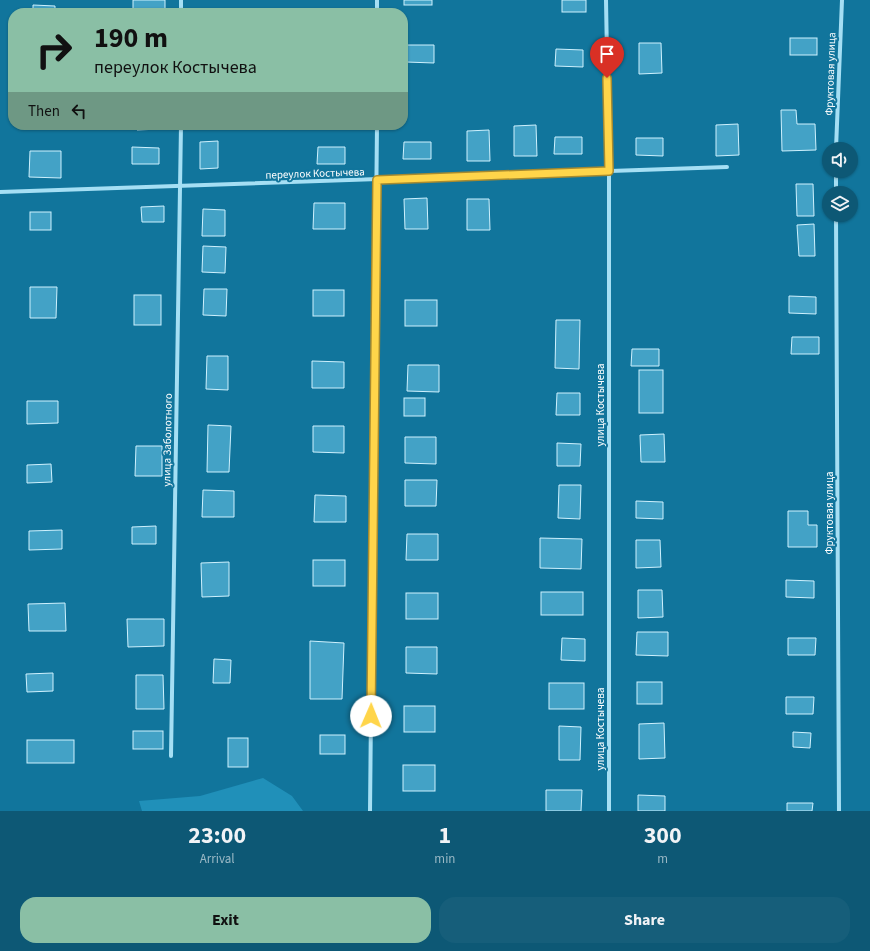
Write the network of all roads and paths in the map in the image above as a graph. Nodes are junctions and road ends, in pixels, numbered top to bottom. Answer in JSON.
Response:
{"nodes":[{"id":1,"x":606,"y":0,"type":"edge"},
{"id":2,"x":842,"y":0,"type":"edge"},
{"id":3,"x":181,"y":130,"type":"edge"},
{"id":4,"x":377,"y":130,"type":"edge"},
{"id":5,"x":836,"y":142,"type":"edge"},
{"id":6,"x":727,"y":166,"type":"dead end"},
{"id":7,"x":609,"y":171,"type":"junction"},
{"id":8,"x":377,"y":180,"type":"junction"},
{"id":9,"x":180,"y":186,"type":"junction"},
{"id":10,"x":0,"y":192,"type":"edge"},
{"id":11,"x":836,"y":222,"type":"edge"},
{"id":12,"x":171,"y":756,"type":"dead end"},
{"id":13,"x":370,"y":811,"type":"edge"},
{"id":14,"x":609,"y":811,"type":"edge"},
{"id":15,"x":839,"y":811,"type":"edge"}],
"edges":[{"from":1,"to":7,"type":"street","name":"улица Костычева"},
{"from":2,"to":5,"type":"street","name":"Фруктовая улица"},
{"from":3,"to":9,"type":"street","name":"улица Заболотного"},
{"from":4,"to":8,"type":"street"},
{"from":6,"to":7,"type":"street","name":"переулок Костычева"},
{"from":7,"to":8,"type":"street","name":"переулок Костычева"},
{"from":7,"to":14,"type":"street","name":"улица Костычева"},
{"from":8,"to":9,"type":"street","name":"переулок Костычева"},
{"from":8,"to":13,"type":"street"},
{"from":9,"to":10,"type":"street","name":"переулок Костычева"},
{"from":9,"to":12,"type":"street","name":"улица Заболотного"},
{"from":11,"to":15,"type":"street","name":"Фруктовая улица"}]}
